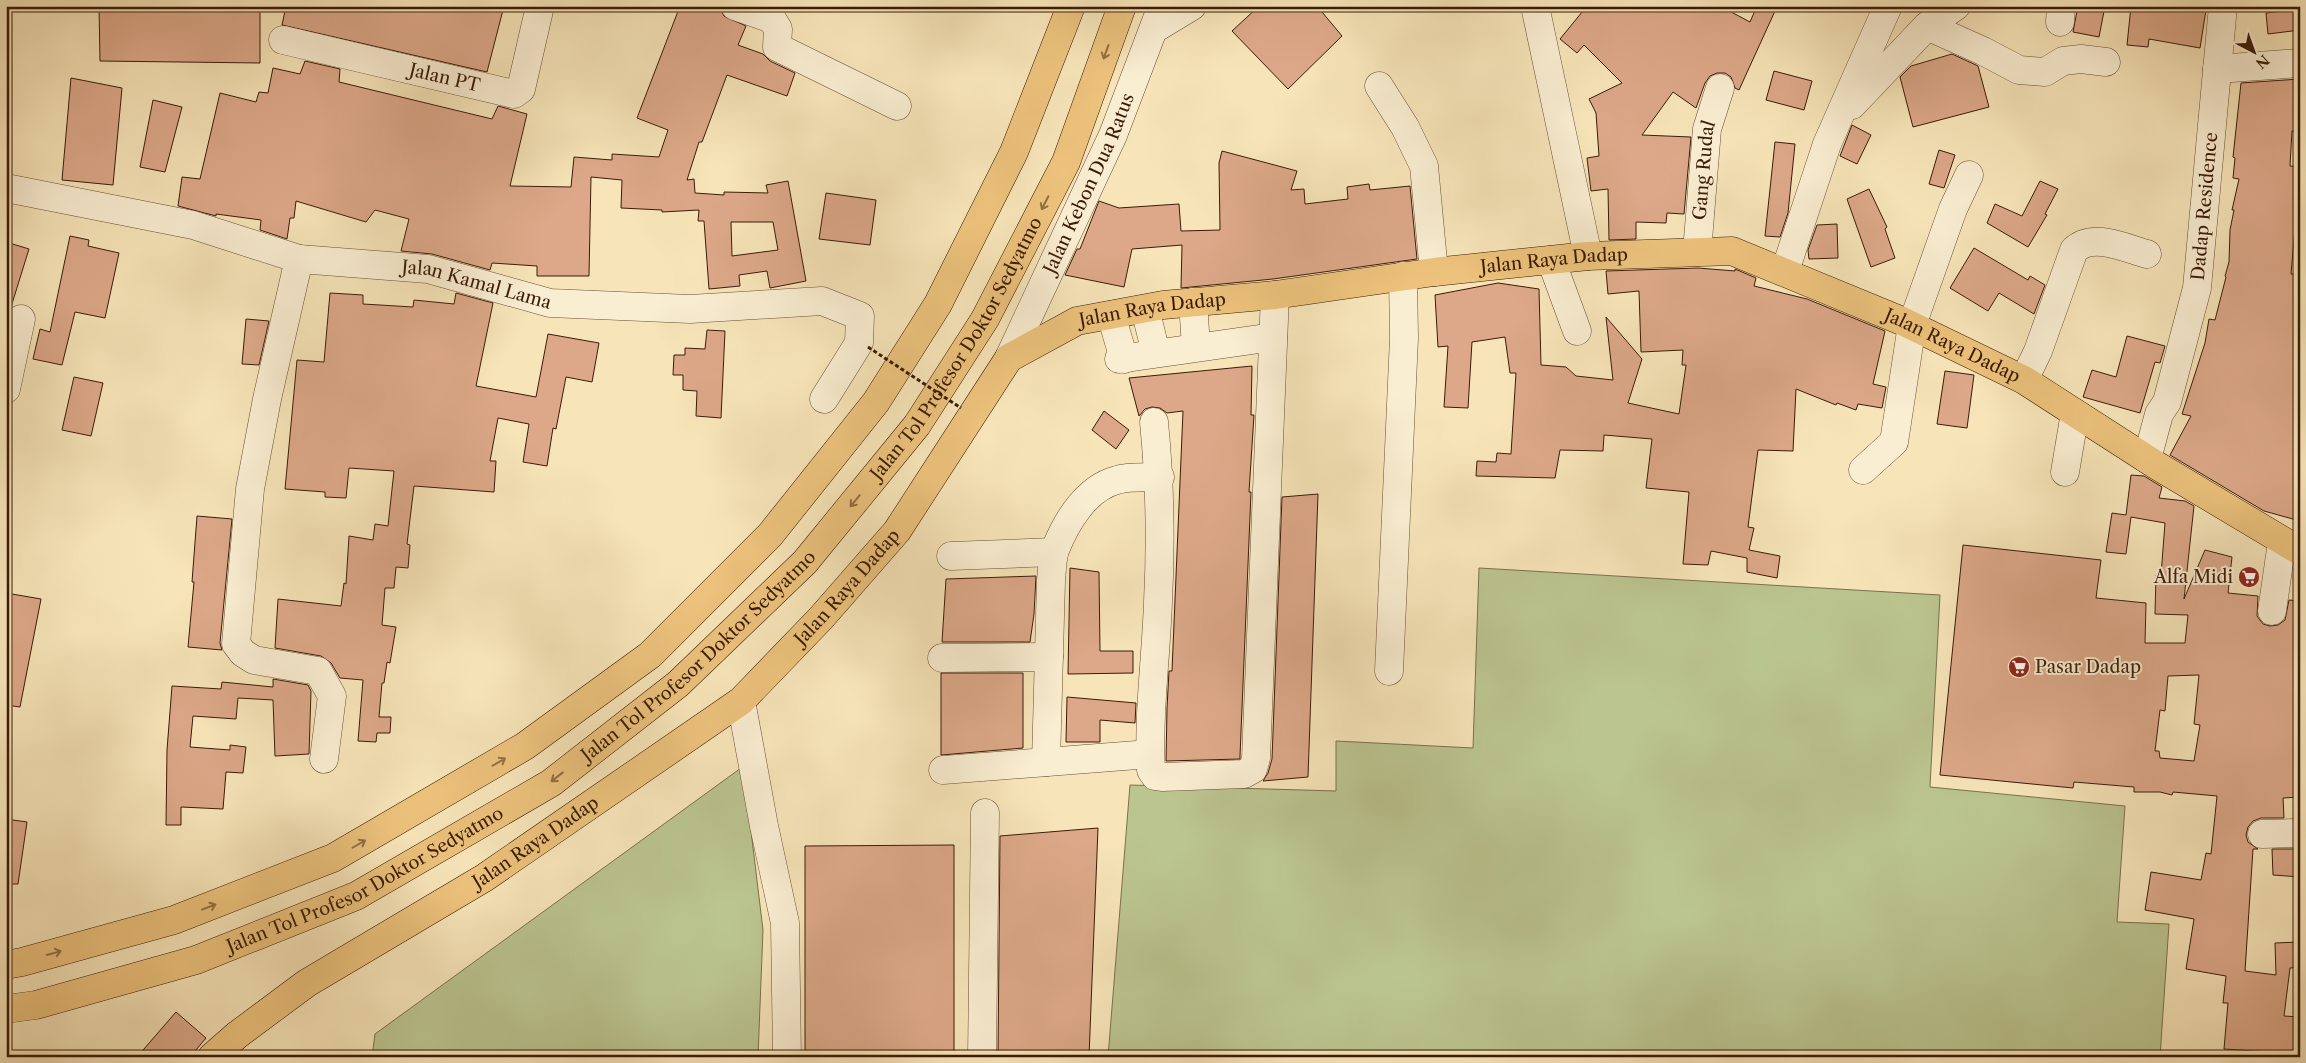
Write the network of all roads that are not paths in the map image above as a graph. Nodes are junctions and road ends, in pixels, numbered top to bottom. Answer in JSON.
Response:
{"nodes":[{"id":1,"x":540,"y":6,"type":"edge"},
{"id":2,"x":735,"y":6,"type":"edge"},
{"id":3,"x":1071,"y":6,"type":"edge"},
{"id":4,"x":1122,"y":6,"type":"edge"},
{"id":5,"x":1192,"y":6,"type":"edge"},
{"id":6,"x":1535,"y":6,"type":"edge"},
{"id":7,"x":1888,"y":6,"type":"edge"},
{"id":8,"x":1956,"y":6,"type":"edge"},
{"id":9,"x":2223,"y":6,"type":"edge"},
{"id":10,"x":1158,"y":18,"type":"edge"},
{"id":11,"x":1927,"y":26,"type":"junction"},
{"id":12,"x":283,"y":40,"type":"dead end"},
{"id":13,"x":2106,"y":62,"type":"dead end"},
{"id":14,"x":2300,"y":62,"type":"edge"},
{"id":15,"x":2218,"y":69,"type":"junction"},
{"id":16,"x":1379,"y":86,"type":"dead end"},
{"id":17,"x":1720,"y":88,"type":"dead end"},
{"id":18,"x":897,"y":106,"type":"dead end"},
{"id":19,"x":1839,"y":118,"type":"junction"},
{"id":20,"x":1969,"y":175,"type":"dead end"},
{"id":21,"x":6,"y":188,"type":"edge"},
{"id":22,"x":1697,"y":252,"type":"junction"},
{"id":23,"x":2147,"y":254,"type":"dead end"},
{"id":24,"x":1588,"y":256,"type":"junction"},
{"id":25,"x":299,"y":259,"type":"junction"},
{"id":26,"x":1551,"y":260,"type":"junction"},
{"id":27,"x":1785,"y":271,"type":"junction"},
{"id":28,"x":1434,"y":272,"type":"junction"},
{"id":29,"x":1402,"y":276,"type":"junction"},
{"id":30,"x":1276,"y":295,"type":"junction"},
{"id":31,"x":1194,"y":302,"type":"junction"},
{"id":32,"x":1145,"y":309,"type":"junction"},
{"id":33,"x":1111,"y":315,"type":"junction"},
{"id":34,"x":21,"y":319,"type":"dead end"},
{"id":35,"x":1912,"y":325,"type":"junction"},
{"id":36,"x":1577,"y":331,"type":"dead end"},
{"id":37,"x":1273,"y":336,"type":"junction"},
{"id":38,"x":1196,"y":347,"type":"junction"},
{"id":39,"x":1156,"y":353,"type":"junction"},
{"id":40,"x":1009,"y":358,"type":"junction"},
{"id":41,"x":2024,"y":380,"type":"junction"},
{"id":42,"x":6,"y":389,"type":"edge"},
{"id":43,"x":824,"y":399,"type":"dead end"},
{"id":44,"x":2075,"y":413,"type":"junction"},
{"id":45,"x":1154,"y":422,"type":"dead end"},
{"id":46,"x":2152,"y":462,"type":"junction"},
{"id":47,"x":1863,"y":470,"type":"dead end"},
{"id":48,"x":2065,"y":472,"type":"dead end"},
{"id":49,"x":1160,"y":477,"type":"junction"},
{"id":50,"x":2291,"y":546,"type":"edge"},
{"id":51,"x":1054,"y":552,"type":"junction"},
{"id":52,"x":951,"y":556,"type":"dead end"},
{"id":53,"x":2272,"y":611,"type":"dead end"},
{"id":54,"x":1049,"y":657,"type":"junction"},
{"id":55,"x":942,"y":658,"type":"dead end"},
{"id":56,"x":1389,"y":671,"type":"dead end"},
{"id":57,"x":741,"y":701,"type":"junction"},
{"id":58,"x":1150,"y":754,"type":"junction"},
{"id":59,"x":324,"y":759,"type":"dead end"},
{"id":60,"x":1046,"y":762,"type":"junction"},
{"id":61,"x":944,"y":770,"type":"dead end"},
{"id":62,"x":985,"y":813,"type":"dead end"},
{"id":63,"x":2300,"y":833,"type":"edge"},
{"id":64,"x":2262,"y":834,"type":"dead end"},
{"id":65,"x":6,"y":965,"type":"edge"},
{"id":66,"x":6,"y":1009,"type":"edge"},
{"id":67,"x":212,"y":1057,"type":"edge"},
{"id":68,"x":786,"y":1057,"type":"edge"},
{"id":69,"x":982,"y":1057,"type":"edge"}],
"edges":[{"from":1,"to":12,"type":"street","name":"Jalan PT"},
{"from":2,"to":18,"type":"street"},
{"from":65,"to":3,"type":"main road","name":"Jalan Tol Profesor Doktor Sedyatmo","one_way":true},
{"from":4,"to":66,"type":"main road","name":"Jalan Tol Profesor Doktor Sedyatmo","one_way":true},
{"from":5,"to":10,"type":"street"},
{"from":6,"to":24,"type":"street"},
{"from":7,"to":19,"type":"street"},
{"from":8,"to":11,"type":"street"},
{"from":9,"to":15,"type":"street","name":"Dadap Residence"},
{"from":10,"to":40,"type":"street","name":"Jalan Kebon Dua Ratus"},
{"from":11,"to":13,"type":"street"},
{"from":11,"to":19,"type":"street"},
{"from":14,"to":15,"type":"street"},
{"from":15,"to":46,"type":"street","name":"Dadap Residence"},
{"from":16,"to":28,"type":"street"},
{"from":17,"to":22,"type":"street","name":"Gang Rudal"},
{"from":19,"to":27,"type":"street"},
{"from":20,"to":35,"type":"street"},
{"from":21,"to":25,"type":"street","name":"Jalan Kamal Lama"},
{"from":22,"to":24,"type":"main road","name":"Jalan Raya Dadap"},
{"from":22,"to":27,"type":"main road","name":"Jalan Raya Dadap"},
{"from":23,"to":41,"type":"street"},
{"from":24,"to":26,"type":"main road","name":"Jalan Raya Dadap"},
{"from":25,"to":43,"type":"street","name":"Jalan Kamal Lama"},
{"from":25,"to":59,"type":"street"},
{"from":26,"to":28,"type":"main road","name":"Jalan Raya Dadap"},
{"from":26,"to":36,"type":"street"},
{"from":27,"to":35,"type":"main road","name":"Jalan Raya Dadap"},
{"from":28,"to":29,"type":"main road","name":"Jalan Raya Dadap"},
{"from":29,"to":30,"type":"main road","name":"Jalan Raya Dadap"},
{"from":29,"to":56,"type":"street"},
{"from":30,"to":31,"type":"main road","name":"Jalan Raya Dadap"},
{"from":30,"to":37,"type":"street"},
{"from":31,"to":32,"type":"main road","name":"Jalan Raya Dadap"},
{"from":31,"to":38,"type":"street"},
{"from":32,"to":33,"type":"main road","name":"Jalan Raya Dadap"},
{"from":32,"to":39,"type":"street"},
{"from":33,"to":39,"type":"street"},
{"from":33,"to":40,"type":"main road","name":"Jalan Raya Dadap"},
{"from":34,"to":42,"type":"street"},
{"from":35,"to":41,"type":"main road","name":"Jalan Raya Dadap"},
{"from":35,"to":47,"type":"street"},
{"from":37,"to":38,"type":"street"},
{"from":37,"to":58,"type":"street"},
{"from":38,"to":39,"type":"street"},
{"from":40,"to":57,"type":"main road","name":"Jalan Raya Dadap"},
{"from":41,"to":44,"type":"main road","name":"Jalan Raya Dadap"},
{"from":44,"to":46,"type":"main road","name":"Jalan Raya Dadap"},
{"from":44,"to":48,"type":"street"},
{"from":45,"to":49,"type":"street"},
{"from":46,"to":50,"type":"main road","name":"Jalan Raya Dadap"},
{"from":49,"to":51,"type":"street"},
{"from":49,"to":58,"type":"street"},
{"from":50,"to":53,"type":"street"},
{"from":51,"to":52,"type":"street"},
{"from":51,"to":54,"type":"street"},
{"from":54,"to":55,"type":"street"},
{"from":54,"to":60,"type":"street"},
{"from":57,"to":67,"type":"main road","name":"Jalan Raya Dadap"},
{"from":57,"to":68,"type":"street"},
{"from":58,"to":60,"type":"street"},
{"from":60,"to":61,"type":"street"},
{"from":62,"to":69,"type":"street"},
{"from":63,"to":64,"type":"street"}]}
